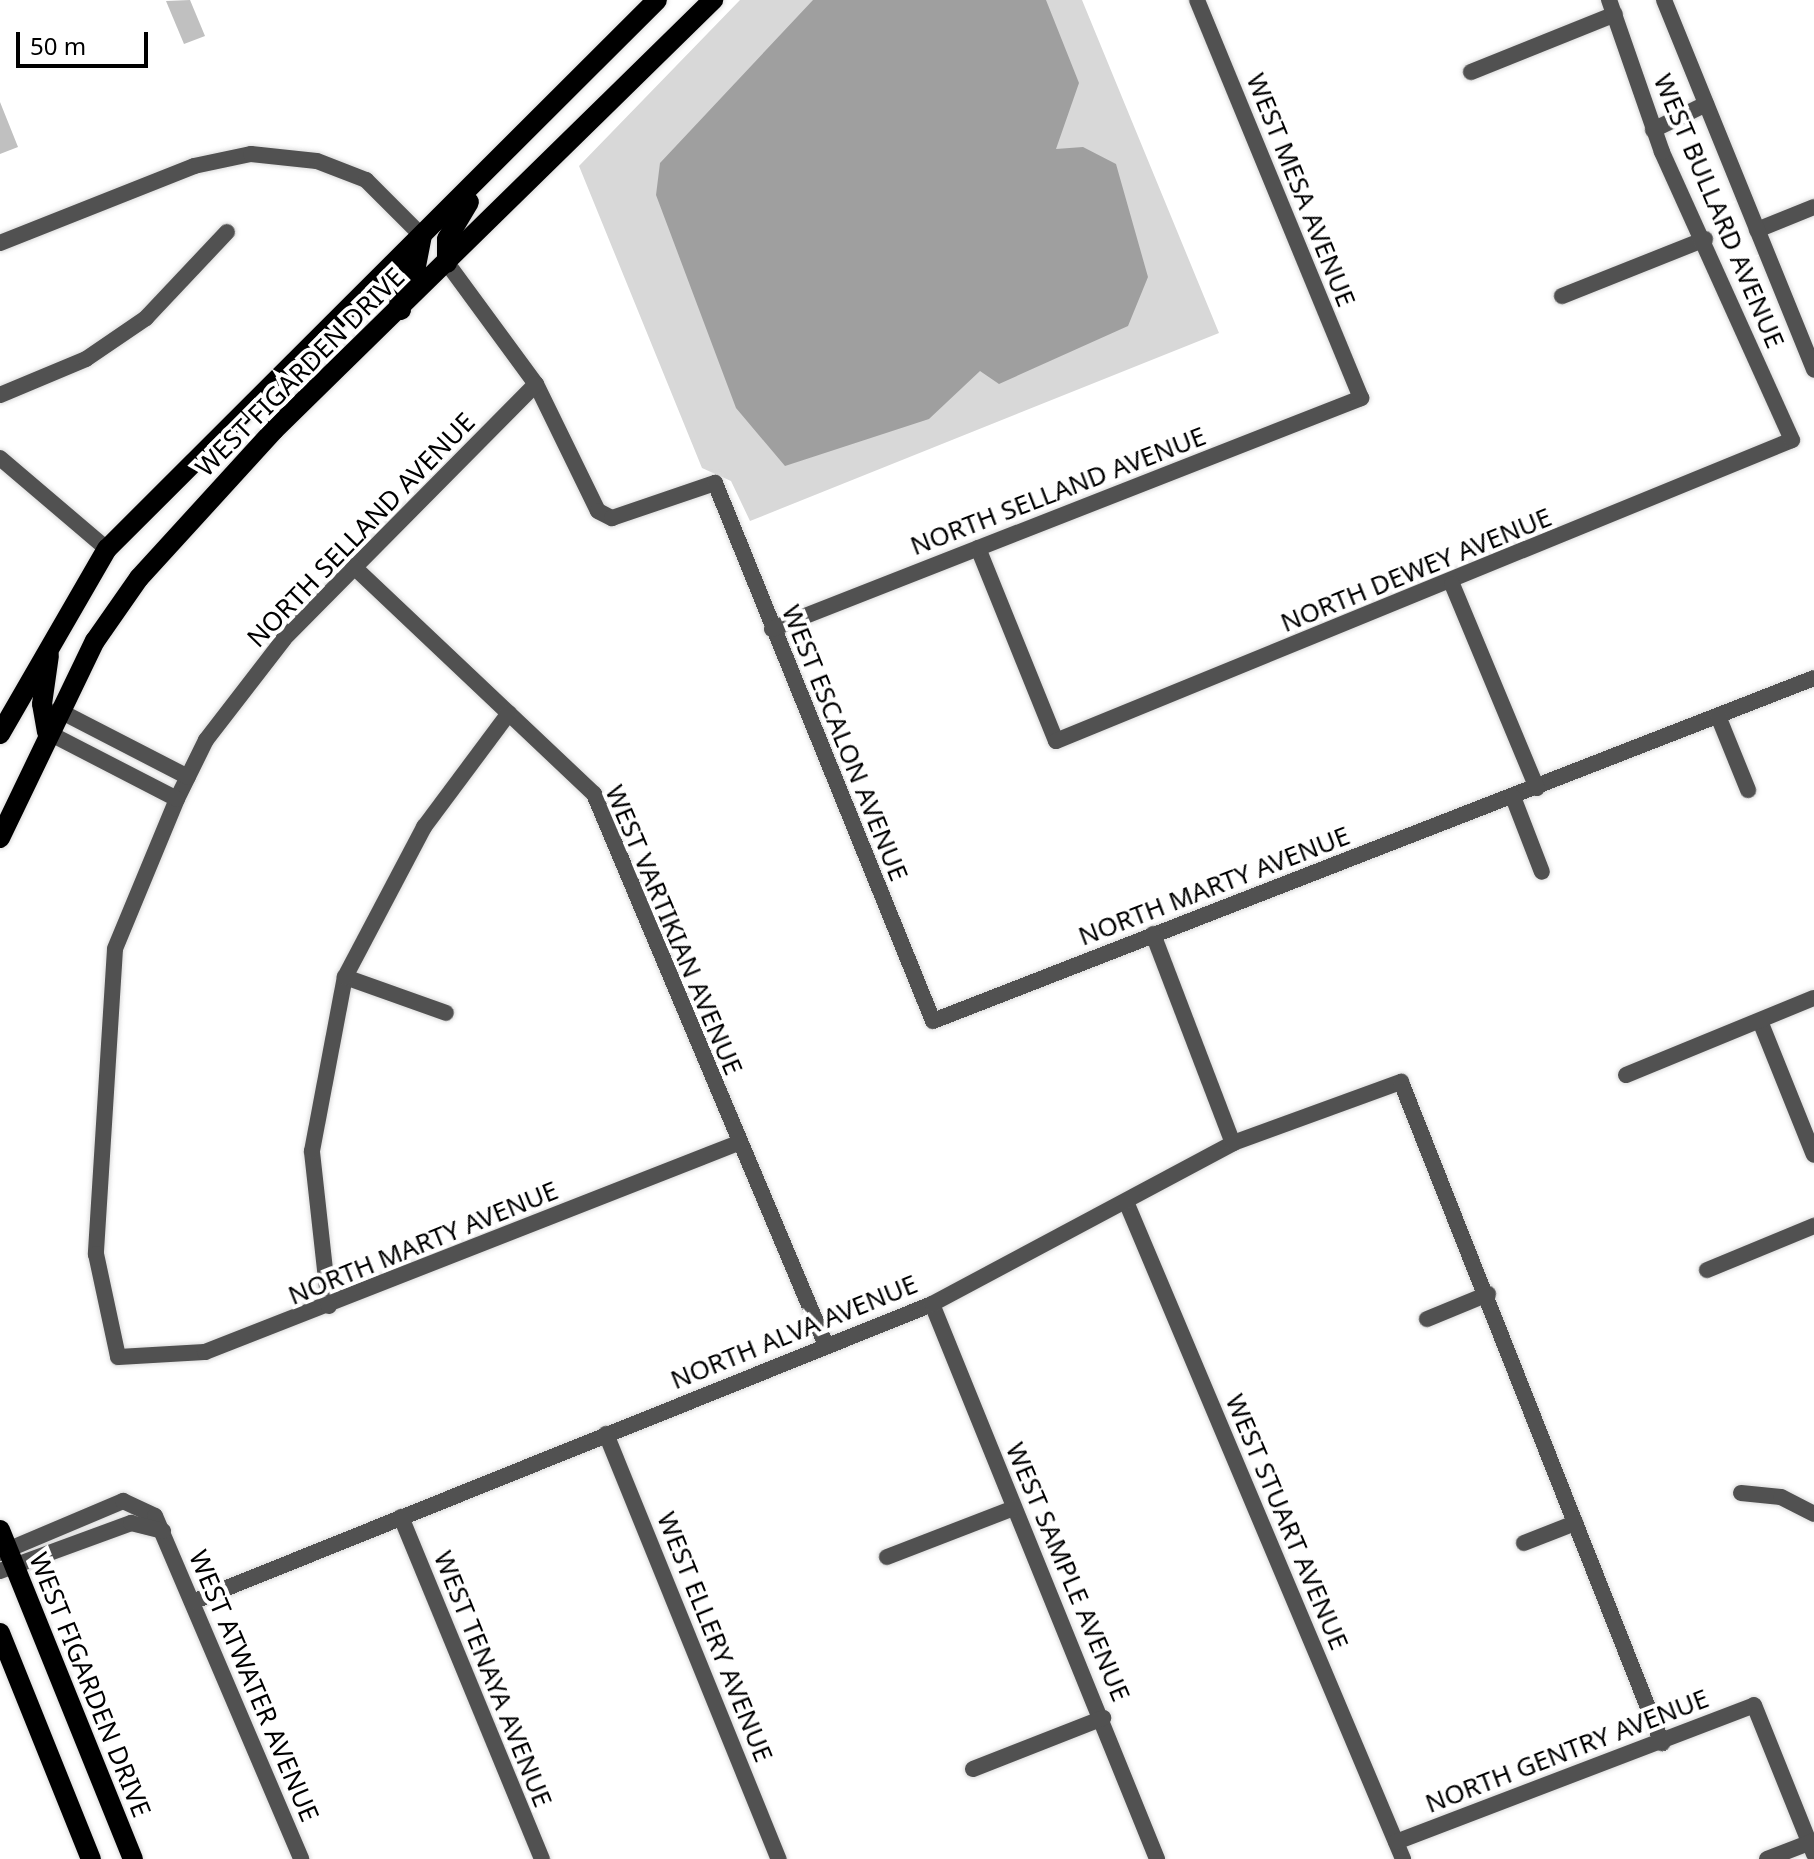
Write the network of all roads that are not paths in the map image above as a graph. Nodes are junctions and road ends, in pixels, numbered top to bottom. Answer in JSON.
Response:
{"nodes":[{"id":1,"x":657,"y":0,"type":"edge"},
{"id":2,"x":713,"y":0,"type":"edge"},
{"id":3,"x":1197,"y":0,"type":"edge"},
{"id":4,"x":1664,"y":0,"type":"edge"},
{"id":5,"x":1612,"y":7,"type":"edge"},
{"id":6,"x":1471,"y":72,"type":"dead end"},
{"id":7,"x":1706,"y":104,"type":"junction"},
{"id":8,"x":1653,"y":130,"type":"junction"},
{"id":9,"x":479,"y":185,"type":"junction"},
{"id":10,"x":1814,"y":207,"type":"edge"},
{"id":11,"x":1757,"y":230,"type":"junction"},
{"id":12,"x":227,"y":232,"type":"dead end"},
{"id":13,"x":422,"y":236,"type":"junction"},
{"id":14,"x":1705,"y":239,"type":"junction"},
{"id":15,"x":0,"y":243,"type":"edge"},
{"id":16,"x":447,"y":263,"type":"junction"},
{"id":17,"x":1562,"y":296,"type":"dead end"},
{"id":18,"x":401,"y":310,"type":"junction"},
{"id":19,"x":1814,"y":370,"type":"edge"},
{"id":20,"x":536,"y":384,"type":"junction"},
{"id":21,"x":0,"y":395,"type":"edge"},
{"id":22,"x":1361,"y":398,"type":"joint"},
{"id":23,"x":1792,"y":440,"type":"joint"},
{"id":24,"x":0,"y":459,"type":"edge"},
{"id":25,"x":978,"y":548,"type":"junction"},
{"id":26,"x":107,"y":549,"type":"junction"},
{"id":27,"x":353,"y":566,"type":"junction"},
{"id":28,"x":1452,"y":584,"type":"junction"},
{"id":29,"x":772,"y":629,"type":"junction"},
{"id":30,"x":52,"y":639,"type":"junction"},
{"id":31,"x":1814,"y":678,"type":"edge"},
{"id":32,"x":58,"y":710,"type":"junction"},
{"id":33,"x":509,"y":713,"type":"junction"},
{"id":34,"x":1718,"y":716,"type":"junction"},
{"id":35,"x":47,"y":732,"type":"junction"},
{"id":36,"x":0,"y":734,"type":"edge"},
{"id":37,"x":188,"y":777,"type":"junction"},
{"id":38,"x":1537,"y":788,"type":"junction"},
{"id":39,"x":1748,"y":790,"type":"dead end"},
{"id":40,"x":1513,"y":797,"type":"junction"},
{"id":41,"x":177,"y":799,"type":"junction"},
{"id":42,"x":0,"y":838,"type":"edge"},
{"id":43,"x":1542,"y":872,"type":"dead end"},
{"id":44,"x":1153,"y":934,"type":"junction"},
{"id":45,"x":345,"y":977,"type":"junction"},
{"id":46,"x":1814,"y":998,"type":"edge"},
{"id":47,"x":446,"y":1013,"type":"dead end"},
{"id":48,"x":933,"y":1021,"type":"joint"},
{"id":49,"x":1760,"y":1021,"type":"junction"},
{"id":50,"x":1626,"y":1075,"type":"dead end"},
{"id":51,"x":738,"y":1143,"type":"junction"},
{"id":52,"x":1233,"y":1143,"type":"junction"},
{"id":53,"x":1814,"y":1155,"type":"edge"},
{"id":54,"x":1127,"y":1204,"type":"junction"},
{"id":55,"x":1814,"y":1226,"type":"edge"},
{"id":56,"x":1707,"y":1270,"type":"dead end"},
{"id":57,"x":1488,"y":1294,"type":"junction"},
{"id":58,"x":932,"y":1304,"type":"junction"},
{"id":59,"x":329,"y":1306,"type":"junction"},
{"id":60,"x":1427,"y":1319,"type":"dead end"},
{"id":61,"x":825,"y":1343,"type":"junction"},
{"id":62,"x":118,"y":1357,"type":"joint"},
{"id":63,"x":606,"y":1434,"type":"junction"},
{"id":64,"x":1741,"y":1493,"type":"dead end"},
{"id":65,"x":1014,"y":1508,"type":"junction"},
{"id":66,"x":1814,"y":1514,"type":"edge"},
{"id":67,"x":401,"y":1517,"type":"junction"},
{"id":68,"x":1575,"y":1523,"type":"junction"},
{"id":69,"x":163,"y":1531,"type":"junction"},
{"id":70,"x":1524,"y":1543,"type":"dead end"},
{"id":71,"x":2,"y":1544,"type":"edge"},
{"id":72,"x":887,"y":1557,"type":"dead end"},
{"id":73,"x":8,"y":1571,"type":"edge"},
{"id":74,"x":192,"y":1602,"type":"junction"},
{"id":75,"x":0,"y":1633,"type":"edge"},
{"id":76,"x":1103,"y":1718,"type":"junction"},
{"id":77,"x":1662,"y":1743,"type":"junction"},
{"id":78,"x":973,"y":1769,"type":"dead end"},
{"id":79,"x":1396,"y":1842,"type":"junction"},
{"id":80,"x":1812,"y":1846,"type":"edge"},
{"id":81,"x":91,"y":1859,"type":"edge"},
{"id":82,"x":133,"y":1859,"type":"edge"},
{"id":83,"x":301,"y":1859,"type":"edge"},
{"id":84,"x":542,"y":1859,"type":"edge"},
{"id":85,"x":779,"y":1859,"type":"edge"},
{"id":86,"x":1157,"y":1859,"type":"edge"},
{"id":87,"x":1403,"y":1859,"type":"edge"},
{"id":88,"x":1767,"y":1859,"type":"edge"}],
"edges":[{"from":1,"to":9,"type":"main road","name":"WEST FIGARDEN DRIVE"},
{"from":2,"to":16,"type":"main road","name":"WEST FIGARDEN DRIVE"},
{"from":3,"to":22,"type":"street","name":"WEST MESA AVENUE"},
{"from":4,"to":7,"type":"street","name":"WEST BULLARD AVENUE"},
{"from":5,"to":6,"type":"street"},
{"from":5,"to":8,"type":"street","name":"WEST BULLARD AVENUE"},
{"from":7,"to":8,"type":"street"},
{"from":7,"to":11,"type":"street","name":"WEST BULLARD AVENUE"},
{"from":8,"to":14,"type":"street","name":"WEST BULLARD AVENUE"},
{"from":9,"to":13,"type":"main road","name":"WEST FIGARDEN DRIVE"},
{"from":9,"to":16,"type":"main road"},
{"from":10,"to":11,"type":"street"},
{"from":11,"to":19,"type":"street","name":"WEST BULLARD AVENUE"},
{"from":12,"to":21,"type":"street"},
{"from":13,"to":15,"type":"street"},
{"from":13,"to":18,"type":"main road"},
{"from":13,"to":26,"type":"main road","name":"WEST FIGARDEN DRIVE"},
{"from":14,"to":17,"type":"street"},
{"from":14,"to":23,"type":"street","name":"WEST BULLARD AVENUE"},
{"from":16,"to":18,"type":"main road","name":"WEST FIGARDEN DRIVE"},
{"from":16,"to":20,"type":"street"},
{"from":18,"to":32,"type":"main road","name":"WEST FIGARDEN DRIVE"},
{"from":20,"to":27,"type":"street","name":"NORTH SELLAND AVENUE"},
{"from":20,"to":29,"type":"street","name":"WEST ESCALON AVENUE"},
{"from":22,"to":25,"type":"street","name":"NORTH SELLAND AVENUE"},
{"from":23,"to":28,"type":"street","name":"NORTH DEWEY AVENUE"},
{"from":24,"to":26,"type":"street"},
{"from":25,"to":28,"type":"street","name":"NORTH DEWEY AVENUE"},
{"from":25,"to":29,"type":"street","name":"NORTH SELLAND AVENUE"},
{"from":26,"to":30,"type":"main road","name":"WEST FIGARDEN DRIVE"},
{"from":27,"to":33,"type":"street","name":"WEST VARTIKIAN AVENUE"},
{"from":27,"to":37,"type":"street","name":"NORTH SELLAND AVENUE"},
{"from":28,"to":38,"type":"street"},
{"from":29,"to":48,"type":"street","name":"WEST ESCALON AVENUE"},
{"from":30,"to":35,"type":"main road"},
{"from":30,"to":36,"type":"main road","name":"WEST FIGARDEN DRIVE"},
{"from":31,"to":34,"type":"street","name":"NORTH MARTY AVENUE"},
{"from":32,"to":35,"type":"main road","name":"WEST FIGARDEN DRIVE"},
{"from":32,"to":37,"type":"street"},
{"from":33,"to":45,"type":"street"},
{"from":33,"to":51,"type":"street","name":"WEST VARTIKIAN AVENUE"},
{"from":34,"to":38,"type":"street","name":"NORTH MARTY AVENUE"},
{"from":34,"to":39,"type":"street"},
{"from":35,"to":41,"type":"street"},
{"from":35,"to":42,"type":"main road","name":"WEST FIGARDEN DRIVE"},
{"from":37,"to":41,"type":"street","name":"NORTH SELLAND AVENUE"},
{"from":38,"to":40,"type":"street","name":"NORTH MARTY AVENUE"},
{"from":40,"to":43,"type":"street"},
{"from":40,"to":44,"type":"street","name":"NORTH MARTY AVENUE"},
{"from":41,"to":62,"type":"street","name":"NORTH SELLAND AVENUE"},
{"from":44,"to":48,"type":"street","name":"NORTH MARTY AVENUE"},
{"from":44,"to":52,"type":"street"},
{"from":45,"to":47,"type":"street"},
{"from":45,"to":59,"type":"street"},
{"from":46,"to":49,"type":"street"},
{"from":49,"to":50,"type":"street"},
{"from":49,"to":53,"type":"street"},
{"from":51,"to":59,"type":"street","name":"NORTH MARTY AVENUE"},
{"from":51,"to":61,"type":"street","name":"WEST VARTIKIAN AVENUE"},
{"from":52,"to":54,"type":"street","name":"NORTH ALVA AVENUE"},
{"from":52,"to":57,"type":"street","name":"NORTH ALVA AVENUE"},
{"from":54,"to":58,"type":"street","name":"NORTH ALVA AVENUE"},
{"from":54,"to":79,"type":"street","name":"WEST STUART AVENUE"},
{"from":55,"to":56,"type":"street"},
{"from":57,"to":60,"type":"street"},
{"from":57,"to":68,"type":"street"},
{"from":58,"to":61,"type":"street","name":"NORTH ALVA AVENUE"},
{"from":58,"to":65,"type":"street","name":"WEST SAMPLE AVENUE"},
{"from":59,"to":62,"type":"street","name":"NORTH MARTY AVENUE"},
{"from":61,"to":63,"type":"street","name":"NORTH ALVA AVENUE"},
{"from":63,"to":67,"type":"street","name":"NORTH ALVA AVENUE"},
{"from":63,"to":85,"type":"street","name":"WEST ELLERY AVENUE"},
{"from":64,"to":66,"type":"street"},
{"from":65,"to":72,"type":"street"},
{"from":65,"to":76,"type":"street","name":"WEST SAMPLE AVENUE"},
{"from":67,"to":74,"type":"street","name":"NORTH ALVA AVENUE"},
{"from":67,"to":84,"type":"street","name":"WEST TENAYA AVENUE"},
{"from":68,"to":70,"type":"street"},
{"from":68,"to":77,"type":"street"},
{"from":69,"to":71,"type":"street"},
{"from":69,"to":73,"type":"street"},
{"from":69,"to":74,"type":"street","name":"WEST ATWATER AVENUE"},
{"from":71,"to":73,"type":"main road","name":"WEST FIGARDEN DRIVE"},
{"from":73,"to":82,"type":"main road","name":"WEST FIGARDEN DRIVE"},
{"from":74,"to":83,"type":"street","name":"WEST ATWATER AVENUE"},
{"from":75,"to":81,"type":"main road"},
{"from":76,"to":78,"type":"street"},
{"from":76,"to":86,"type":"street","name":"WEST SAMPLE AVENUE"},
{"from":77,"to":79,"type":"street","name":"NORTH GENTRY AVENUE"},
{"from":77,"to":80,"type":"street","name":"NORTH GENTRY AVENUE"},
{"from":79,"to":87,"type":"street","name":"WEST STUART AVENUE"},
{"from":80,"to":88,"type":"street"}]}
